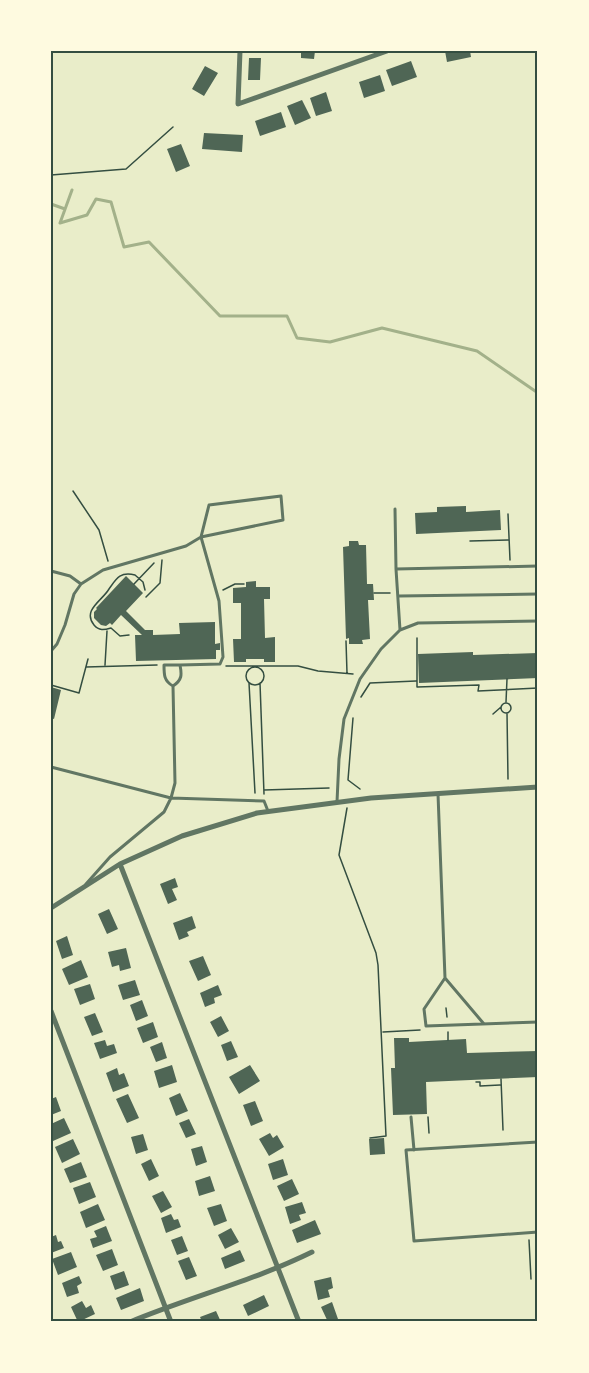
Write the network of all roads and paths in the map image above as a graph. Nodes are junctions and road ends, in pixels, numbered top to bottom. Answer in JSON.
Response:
{"nodes":[{"id":1,"x":240,"y":51,"type":"edge"},
{"id":2,"x":387,"y":51,"type":"edge"},
{"id":3,"x":173,"y":126,"type":"dead end"},
{"id":4,"x":51,"y":175,"type":"edge"},
{"id":5,"x":73,"y":491,"type":"dead end"},
{"id":6,"x":395,"y":509,"type":"dead end"},
{"id":7,"x":508,"y":514,"type":"dead end"},
{"id":8,"x":201,"y":537,"type":"junction"},
{"id":9,"x":509,"y":540,"type":"junction"},
{"id":10,"x":470,"y":541,"type":"dead end"},
{"id":11,"x":162,"y":553,"type":"junction"},
{"id":12,"x":152,"y":565,"type":"dead end"},
{"id":13,"x":538,"y":566,"type":"edge"},
{"id":14,"x":510,"y":567,"type":"junction"},
{"id":15,"x":110,"y":568,"type":"junction"},
{"id":16,"x":396,"y":569,"type":"junction"},
{"id":17,"x":51,"y":571,"type":"edge"},
{"id":18,"x":140,"y":579,"type":"junction"},
{"id":19,"x":81,"y":584,"type":"junction"},
{"id":20,"x":134,"y":584,"type":"dead end"},
{"id":21,"x":244,"y":584,"type":"dead end"},
{"id":22,"x":145,"y":590,"type":"dead end"},
{"id":23,"x":217,"y":593,"type":"junction"},
{"id":24,"x":374,"y":593,"type":"dead end"},
{"id":25,"x":398,"y":594,"type":"junction"},
{"id":26,"x":538,"y":594,"type":"edge"},
{"id":27,"x":146,"y":597,"type":"dead end"},
{"id":28,"x":538,"y":621,"type":"edge"},
{"id":29,"x":107,"y":629,"type":"junction"},
{"id":30,"x":400,"y":630,"type":"junction"},
{"id":31,"x":129,"y":635,"type":"dead end"},
{"id":32,"x":417,"y":638,"type":"dead end"},
{"id":33,"x":346,"y":641,"type":"dead end"},
{"id":34,"x":51,"y":651,"type":"edge"},
{"id":35,"x":88,"y":659,"type":"dead end"},
{"id":36,"x":219,"y":664,"type":"junction"},
{"id":37,"x":164,"y":665,"type":"junction"},
{"id":38,"x":180,"y":665,"type":"junction"},
{"id":39,"x":105,"y":666,"type":"junction"},
{"id":40,"x":254,"y":666,"type":"junction"},
{"id":41,"x":86,"y":667,"type":"junction"},
{"id":42,"x":347,"y":673,"type":"junction"},
{"id":43,"x":353,"y":674,"type":"dead end"},
{"id":44,"x":507,"y":679,"type":"dead end"},
{"id":45,"x":417,"y":681,"type":"junction"},
{"id":46,"x":249,"y":683,"type":"junction"},
{"id":47,"x":260,"y":683,"type":"junction"},
{"id":48,"x":370,"y":683,"type":"junction"},
{"id":49,"x":366,"y":684,"type":"dead end"},
{"id":50,"x":51,"y":685,"type":"edge"},
{"id":51,"x":173,"y":686,"type":"junction"},
{"id":52,"x":538,"y":688,"type":"edge"},
{"id":53,"x":506,"y":690,"type":"junction"},
{"id":54,"x":359,"y":701,"type":"dead end"},
{"id":55,"x":506,"y":702,"type":"junction"},
{"id":56,"x":501,"y":706,"type":"junction"},
{"id":57,"x":507,"y":713,"type":"junction"},
{"id":58,"x":493,"y":714,"type":"dead end"},
{"id":59,"x":353,"y":716,"type":"dead end"},
{"id":60,"x":51,"y":767,"type":"edge"},
{"id":61,"x":508,"y":779,"type":"dead end"},
{"id":62,"x":538,"y":787,"type":"edge"},
{"id":63,"x":329,"y":788,"type":"dead end"},
{"id":64,"x":360,"y":789,"type":"dead end"},
{"id":65,"x":264,"y":790,"type":"junction"},
{"id":66,"x":438,"y":794,"type":"junction"},
{"id":67,"x":171,"y":798,"type":"junction"},
{"id":68,"x":255,"y":800,"type":"junction"},
{"id":69,"x":264,"y":801,"type":"junction"},
{"id":70,"x":337,"y":802,"type":"junction"},
{"id":71,"x":347,"y":808,"type":"dead end"},
{"id":72,"x":268,"y":811,"type":"junction"},
{"id":73,"x":120,"y":864,"type":"junction"},
{"id":74,"x":83,"y":887,"type":"junction"},
{"id":75,"x":51,"y":908,"type":"edge"},
{"id":76,"x":445,"y":978,"type":"junction"},
{"id":77,"x":446,"y":1008,"type":"dead end"},
{"id":78,"x":51,"y":1011,"type":"edge"},
{"id":79,"x":447,"y":1021,"type":"dead end"},
{"id":80,"x":538,"y":1022,"type":"edge"},
{"id":81,"x":484,"y":1024,"type":"junction"},
{"id":82,"x":426,"y":1026,"type":"junction"},
{"id":83,"x":448,"y":1031,"type":"dead end"},
{"id":84,"x":382,"y":1032,"type":"junction"},
{"id":85,"x":448,"y":1040,"type":"dead end"},
{"id":86,"x":501,"y":1079,"type":"dead end"},
{"id":87,"x":476,"y":1082,"type":"dead end"},
{"id":88,"x":501,"y":1085,"type":"junction"},
{"id":89,"x":411,"y":1117,"type":"dead end"},
{"id":90,"x":428,"y":1117,"type":"dead end"},
{"id":91,"x":503,"y":1130,"type":"dead end"},
{"id":92,"x":429,"y":1132,"type":"dead end"},
{"id":93,"x":370,"y":1137,"type":"dead end"},
{"id":94,"x":538,"y":1142,"type":"edge"},
{"id":95,"x":414,"y":1150,"type":"junction"},
{"id":96,"x":538,"y":1232,"type":"edge"},
{"id":97,"x":529,"y":1233,"type":"junction"},
{"id":98,"x":312,"y":1252,"type":"dead end"},
{"id":99,"x":278,"y":1269,"type":"junction"},
{"id":100,"x":531,"y":1279,"type":"dead end"},
{"id":101,"x":165,"y":1307,"type":"junction"},
{"id":102,"x":130,"y":1322,"type":"edge"},
{"id":103,"x":171,"y":1322,"type":"edge"},
{"id":104,"x":299,"y":1322,"type":"edge"}],
"edges":[{"from":1,"to":2,"type":"street"},
{"from":3,"to":4,"type":"path"},
{"from":5,"to":15,"type":"path"},
{"from":6,"to":16,"type":"lane"},
{"from":7,"to":9,"type":"path"},
{"from":8,"to":8,"type":"lane"},
{"from":8,"to":11,"type":"lane"},
{"from":8,"to":23,"type":"lane"},
{"from":9,"to":10,"type":"path"},
{"from":9,"to":14,"type":"path"},
{"from":11,"to":15,"type":"lane"},
{"from":11,"to":27,"type":"path"},
{"from":12,"to":18,"type":"path"},
{"from":13,"to":14,"type":"lane"},
{"from":14,"to":16,"type":"lane"},
{"from":15,"to":19,"type":"lane"},
{"from":16,"to":25,"type":"lane"},
{"from":17,"to":19,"type":"lane"},
{"from":18,"to":20,"type":"path"},
{"from":18,"to":22,"type":"path"},
{"from":18,"to":29,"type":"path"},
{"from":19,"to":34,"type":"lane"},
{"from":21,"to":23,"type":"path"},
{"from":23,"to":36,"type":"lane"},
{"from":24,"to":25,"type":"path"},
{"from":25,"to":26,"type":"lane"},
{"from":25,"to":30,"type":"lane"},
{"from":28,"to":30,"type":"lane"},
{"from":29,"to":31,"type":"path"},
{"from":29,"to":39,"type":"path"},
{"from":30,"to":70,"type":"lane"},
{"from":32,"to":45,"type":"path"},
{"from":33,"to":42,"type":"path"},
{"from":35,"to":41,"type":"path"},
{"from":36,"to":38,"type":"lane"},
{"from":36,"to":40,"type":"path"},
{"from":37,"to":38,"type":"lane"},
{"from":37,"to":39,"type":"path"},
{"from":37,"to":51,"type":"lane"},
{"from":38,"to":51,"type":"lane"},
{"from":39,"to":41,"type":"path"},
{"from":40,"to":42,"type":"path"},
{"from":40,"to":46,"type":"path"},
{"from":40,"to":47,"type":"path"},
{"from":41,"to":50,"type":"path"},
{"from":42,"to":43,"type":"path"},
{"from":44,"to":53,"type":"path"},
{"from":45,"to":48,"type":"path"},
{"from":45,"to":53,"type":"path"},
{"from":46,"to":47,"type":"path"},
{"from":46,"to":68,"type":"path"},
{"from":47,"to":65,"type":"path"},
{"from":48,"to":49,"type":"path"},
{"from":48,"to":54,"type":"path"},
{"from":51,"to":67,"type":"lane"},
{"from":52,"to":53,"type":"path"},
{"from":53,"to":55,"type":"path"},
{"from":55,"to":56,"type":"path"},
{"from":55,"to":57,"type":"path"},
{"from":56,"to":57,"type":"path"},
{"from":56,"to":58,"type":"path"},
{"from":57,"to":61,"type":"path"},
{"from":59,"to":64,"type":"path"},
{"from":60,"to":67,"type":"lane"},
{"from":62,"to":66,"type":"street"},
{"from":63,"to":65,"type":"path"},
{"from":65,"to":69,"type":"path"},
{"from":66,"to":70,"type":"street"},
{"from":66,"to":76,"type":"lane"},
{"from":67,"to":68,"type":"lane"},
{"from":67,"to":74,"type":"lane"},
{"from":68,"to":69,"type":"lane"},
{"from":69,"to":72,"type":"lane"},
{"from":70,"to":72,"type":"street"},
{"from":71,"to":84,"type":"path"},
{"from":72,"to":73,"type":"street"},
{"from":73,"to":74,"type":"street"},
{"from":73,"to":99,"type":"street"},
{"from":74,"to":75,"type":"street"},
{"from":76,"to":81,"type":"lane"},
{"from":76,"to":82,"type":"lane"},
{"from":77,"to":79,"type":"path"},
{"from":78,"to":101,"type":"street"},
{"from":80,"to":81,"type":"lane"},
{"from":81,"to":82,"type":"lane"},
{"from":82,"to":84,"type":"path"},
{"from":83,"to":85,"type":"path"},
{"from":84,"to":93,"type":"path"},
{"from":86,"to":88,"type":"path"},
{"from":87,"to":88,"type":"path"},
{"from":88,"to":91,"type":"path"},
{"from":89,"to":95,"type":"lane"},
{"from":90,"to":92,"type":"path"},
{"from":94,"to":95,"type":"lane"},
{"from":95,"to":97,"type":"lane"},
{"from":96,"to":97,"type":"lane"},
{"from":97,"to":100,"type":"path"},
{"from":98,"to":99,"type":"street"},
{"from":99,"to":101,"type":"street"},
{"from":99,"to":104,"type":"street"},
{"from":101,"to":102,"type":"street"},
{"from":101,"to":103,"type":"street"}]}
